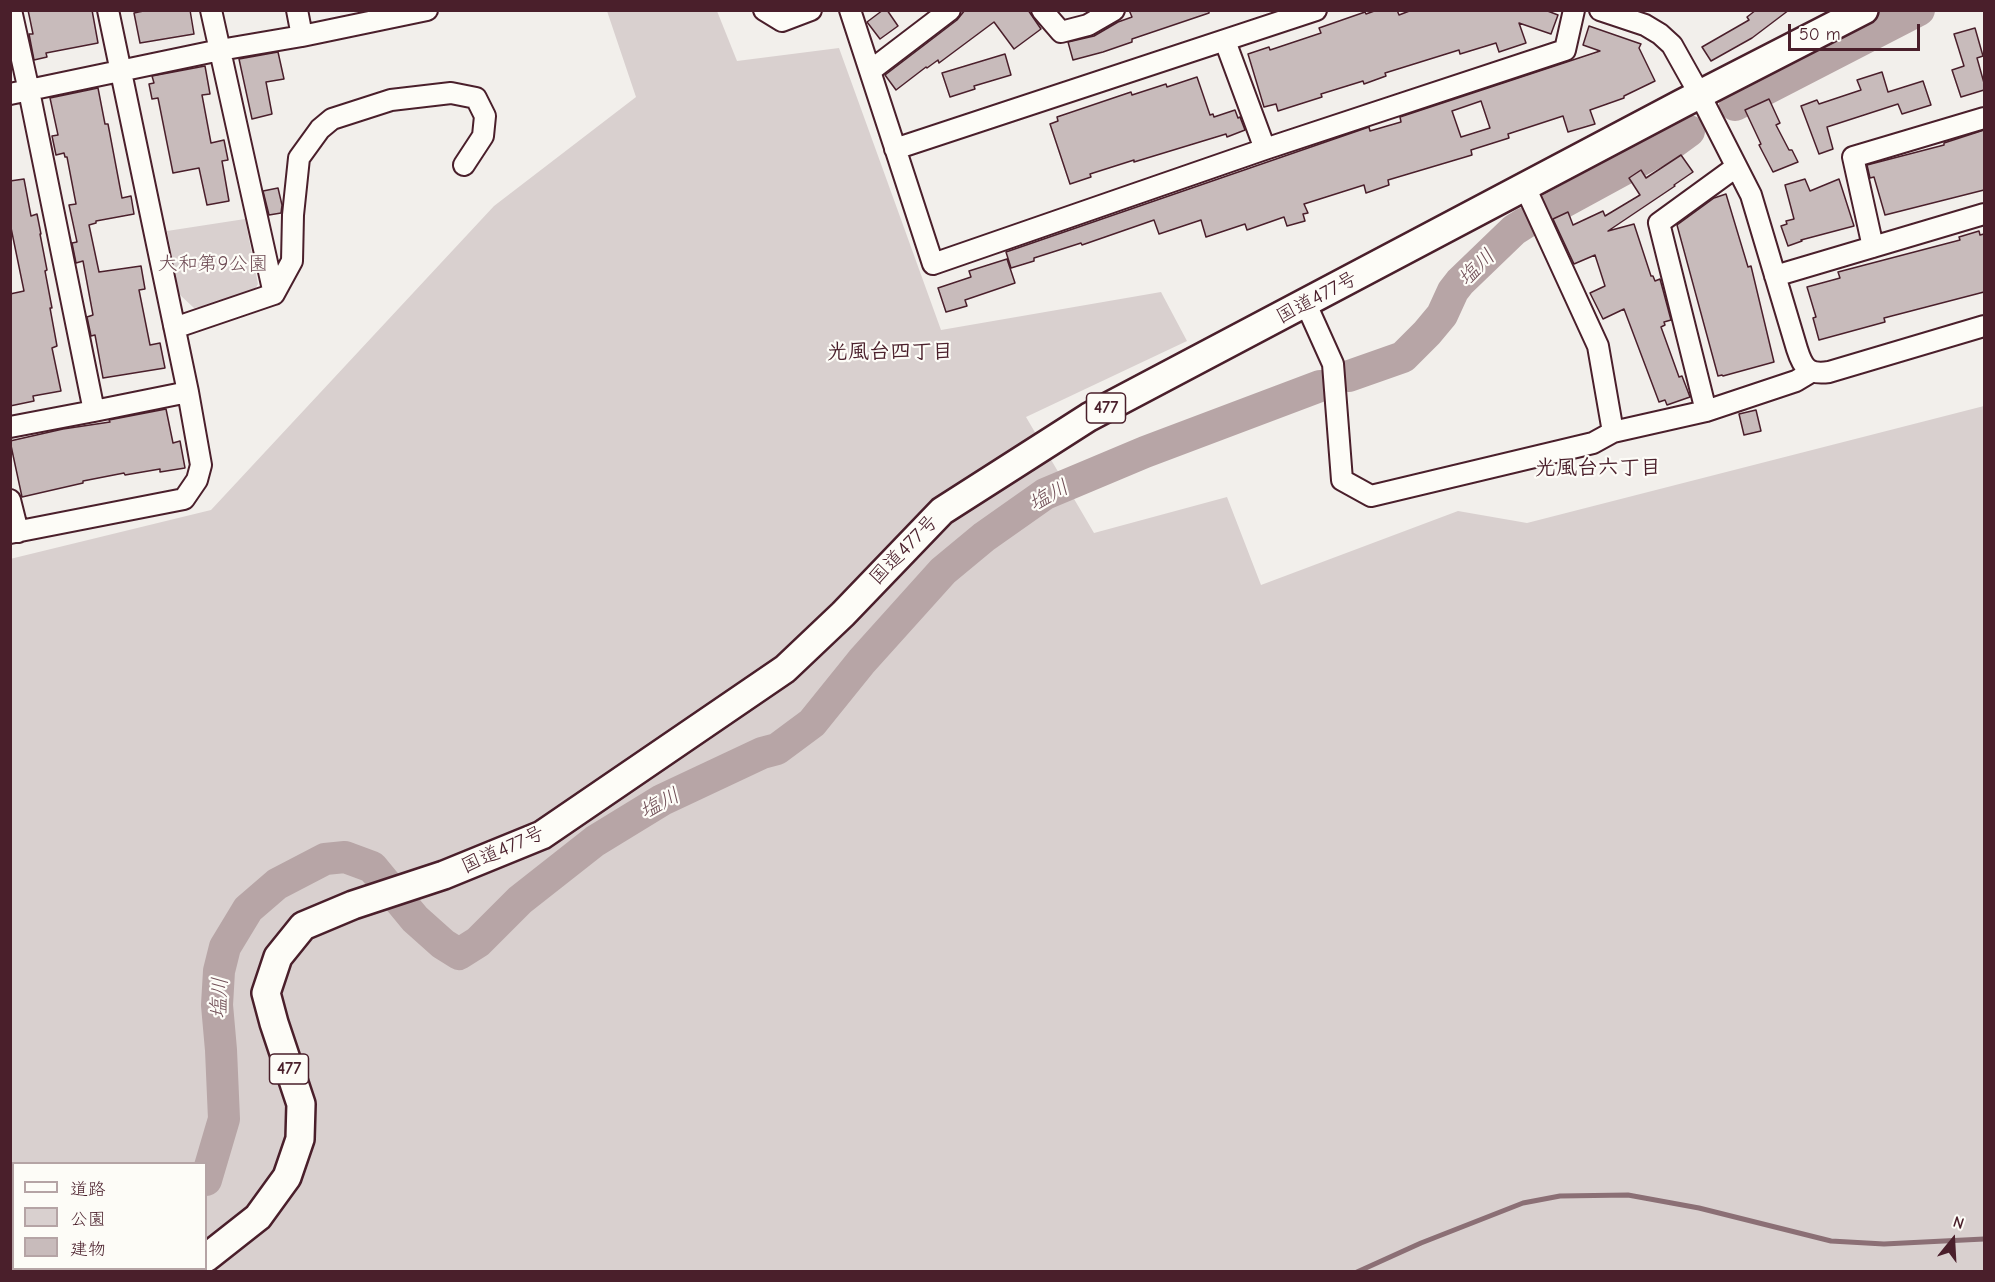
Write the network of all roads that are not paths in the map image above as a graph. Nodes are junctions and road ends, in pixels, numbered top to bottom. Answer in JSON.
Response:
{"nodes":[{"id":1,"x":11,"y":10,"type":"edge"},
{"id":2,"x":108,"y":10,"type":"edge"},
{"id":3,"x":211,"y":10,"type":"edge"},
{"id":4,"x":297,"y":10,"type":"edge"},
{"id":5,"x":428,"y":10,"type":"edge"},
{"id":6,"x":764,"y":10,"type":"edge"},
{"id":7,"x":810,"y":10,"type":"edge"},
{"id":8,"x":850,"y":10,"type":"edge"},
{"id":9,"x":950,"y":10,"type":"edge"},
{"id":10,"x":1042,"y":10,"type":"edge"},
{"id":11,"x":1114,"y":10,"type":"edge"},
{"id":12,"x":1316,"y":10,"type":"edge"},
{"id":13,"x":1574,"y":10,"type":"edge"},
{"id":14,"x":1600,"y":10,"type":"edge"},
{"id":15,"x":1864,"y":10,"type":"edge"},
{"id":16,"x":302,"y":36,"type":"junction"},
{"id":17,"x":1224,"y":41,"type":"junction"},
{"id":18,"x":220,"y":50,"type":"junction"},
{"id":19,"x":870,"y":71,"type":"junction"},
{"id":20,"x":120,"y":72,"type":"junction"},
{"id":21,"x":20,"y":92,"type":"edge"},
{"id":22,"x":1700,"y":95,"type":"junction"},
{"id":23,"x":1984,"y":118,"type":"edge"},
{"id":24,"x":895,"y":149,"type":"junction"},
{"id":25,"x":1265,"y":149,"type":"junction"},
{"id":26,"x":464,"y":165,"type":"dead end"},
{"id":27,"x":1736,"y":167,"type":"junction"},
{"id":28,"x":1525,"y":187,"type":"junction"},
{"id":29,"x":1984,"y":214,"type":"edge"},
{"id":30,"x":1873,"y":247,"type":"junction"},
{"id":31,"x":1775,"y":276,"type":"junction"},
{"id":32,"x":274,"y":294,"type":"junction"},
{"id":33,"x":1306,"y":304,"type":"junction"},
{"id":34,"x":174,"y":326,"type":"junction"},
{"id":35,"x":1984,"y":326,"type":"edge"},
{"id":36,"x":1811,"y":372,"type":"junction"},
{"id":37,"x":188,"y":392,"type":"junction"},
{"id":38,"x":94,"y":411,"type":"junction"},
{"id":39,"x":1706,"y":411,"type":"junction"},
{"id":40,"x":10,"y":427,"type":"edge"},
{"id":41,"x":1613,"y":432,"type":"junction"},
{"id":42,"x":10,"y":500,"type":"edge"},
{"id":43,"x":14,"y":532,"type":"edge"},
{"id":44,"x":207,"y":1257,"type":"edge"}],
"edges":[{"from":1,"to":21,"type":"street"},
{"from":2,"to":20,"type":"street"},
{"from":3,"to":18,"type":"street"},
{"from":4,"to":16,"type":"street"},
{"from":5,"to":16,"type":"street"},
{"from":6,"to":7,"type":"street"},
{"from":8,"to":19,"type":"street"},
{"from":9,"to":19,"type":"street"},
{"from":10,"to":11,"type":"street"},
{"from":12,"to":17,"type":"street"},
{"from":13,"to":25,"type":"street"},
{"from":14,"to":22,"type":"street"},
{"from":15,"to":22,"type":"highway","name":"国道477号","number":"477"},
{"from":16,"to":18,"type":"street"},
{"from":17,"to":24,"type":"street"},
{"from":17,"to":25,"type":"street"},
{"from":18,"to":20,"type":"street"},
{"from":18,"to":32,"type":"street"},
{"from":19,"to":24,"type":"street"},
{"from":20,"to":21,"type":"street"},
{"from":20,"to":34,"type":"street"},
{"from":21,"to":38,"type":"street"},
{"from":22,"to":27,"type":"street"},
{"from":22,"to":28,"type":"highway","name":"国道477号","number":"477"},
{"from":23,"to":30,"type":"street"},
{"from":24,"to":25,"type":"street"},
{"from":26,"to":32,"type":"street"},
{"from":27,"to":31,"type":"street"},
{"from":27,"to":39,"type":"street"},
{"from":28,"to":33,"type":"highway","name":"国道477号","number":"477"},
{"from":28,"to":41,"type":"street"},
{"from":29,"to":30,"type":"street"},
{"from":30,"to":31,"type":"street"},
{"from":31,"to":36,"type":"street"},
{"from":32,"to":34,"type":"street"},
{"from":33,"to":41,"type":"street"},
{"from":33,"to":44,"type":"highway","name":"国道477号","number":"477"},
{"from":34,"to":37,"type":"street"},
{"from":35,"to":36,"type":"street"},
{"from":36,"to":39,"type":"street"},
{"from":37,"to":38,"type":"street"},
{"from":37,"to":43,"type":"street"},
{"from":38,"to":40,"type":"street"},
{"from":39,"to":41,"type":"street"},
{"from":42,"to":43,"type":"street"}]}
